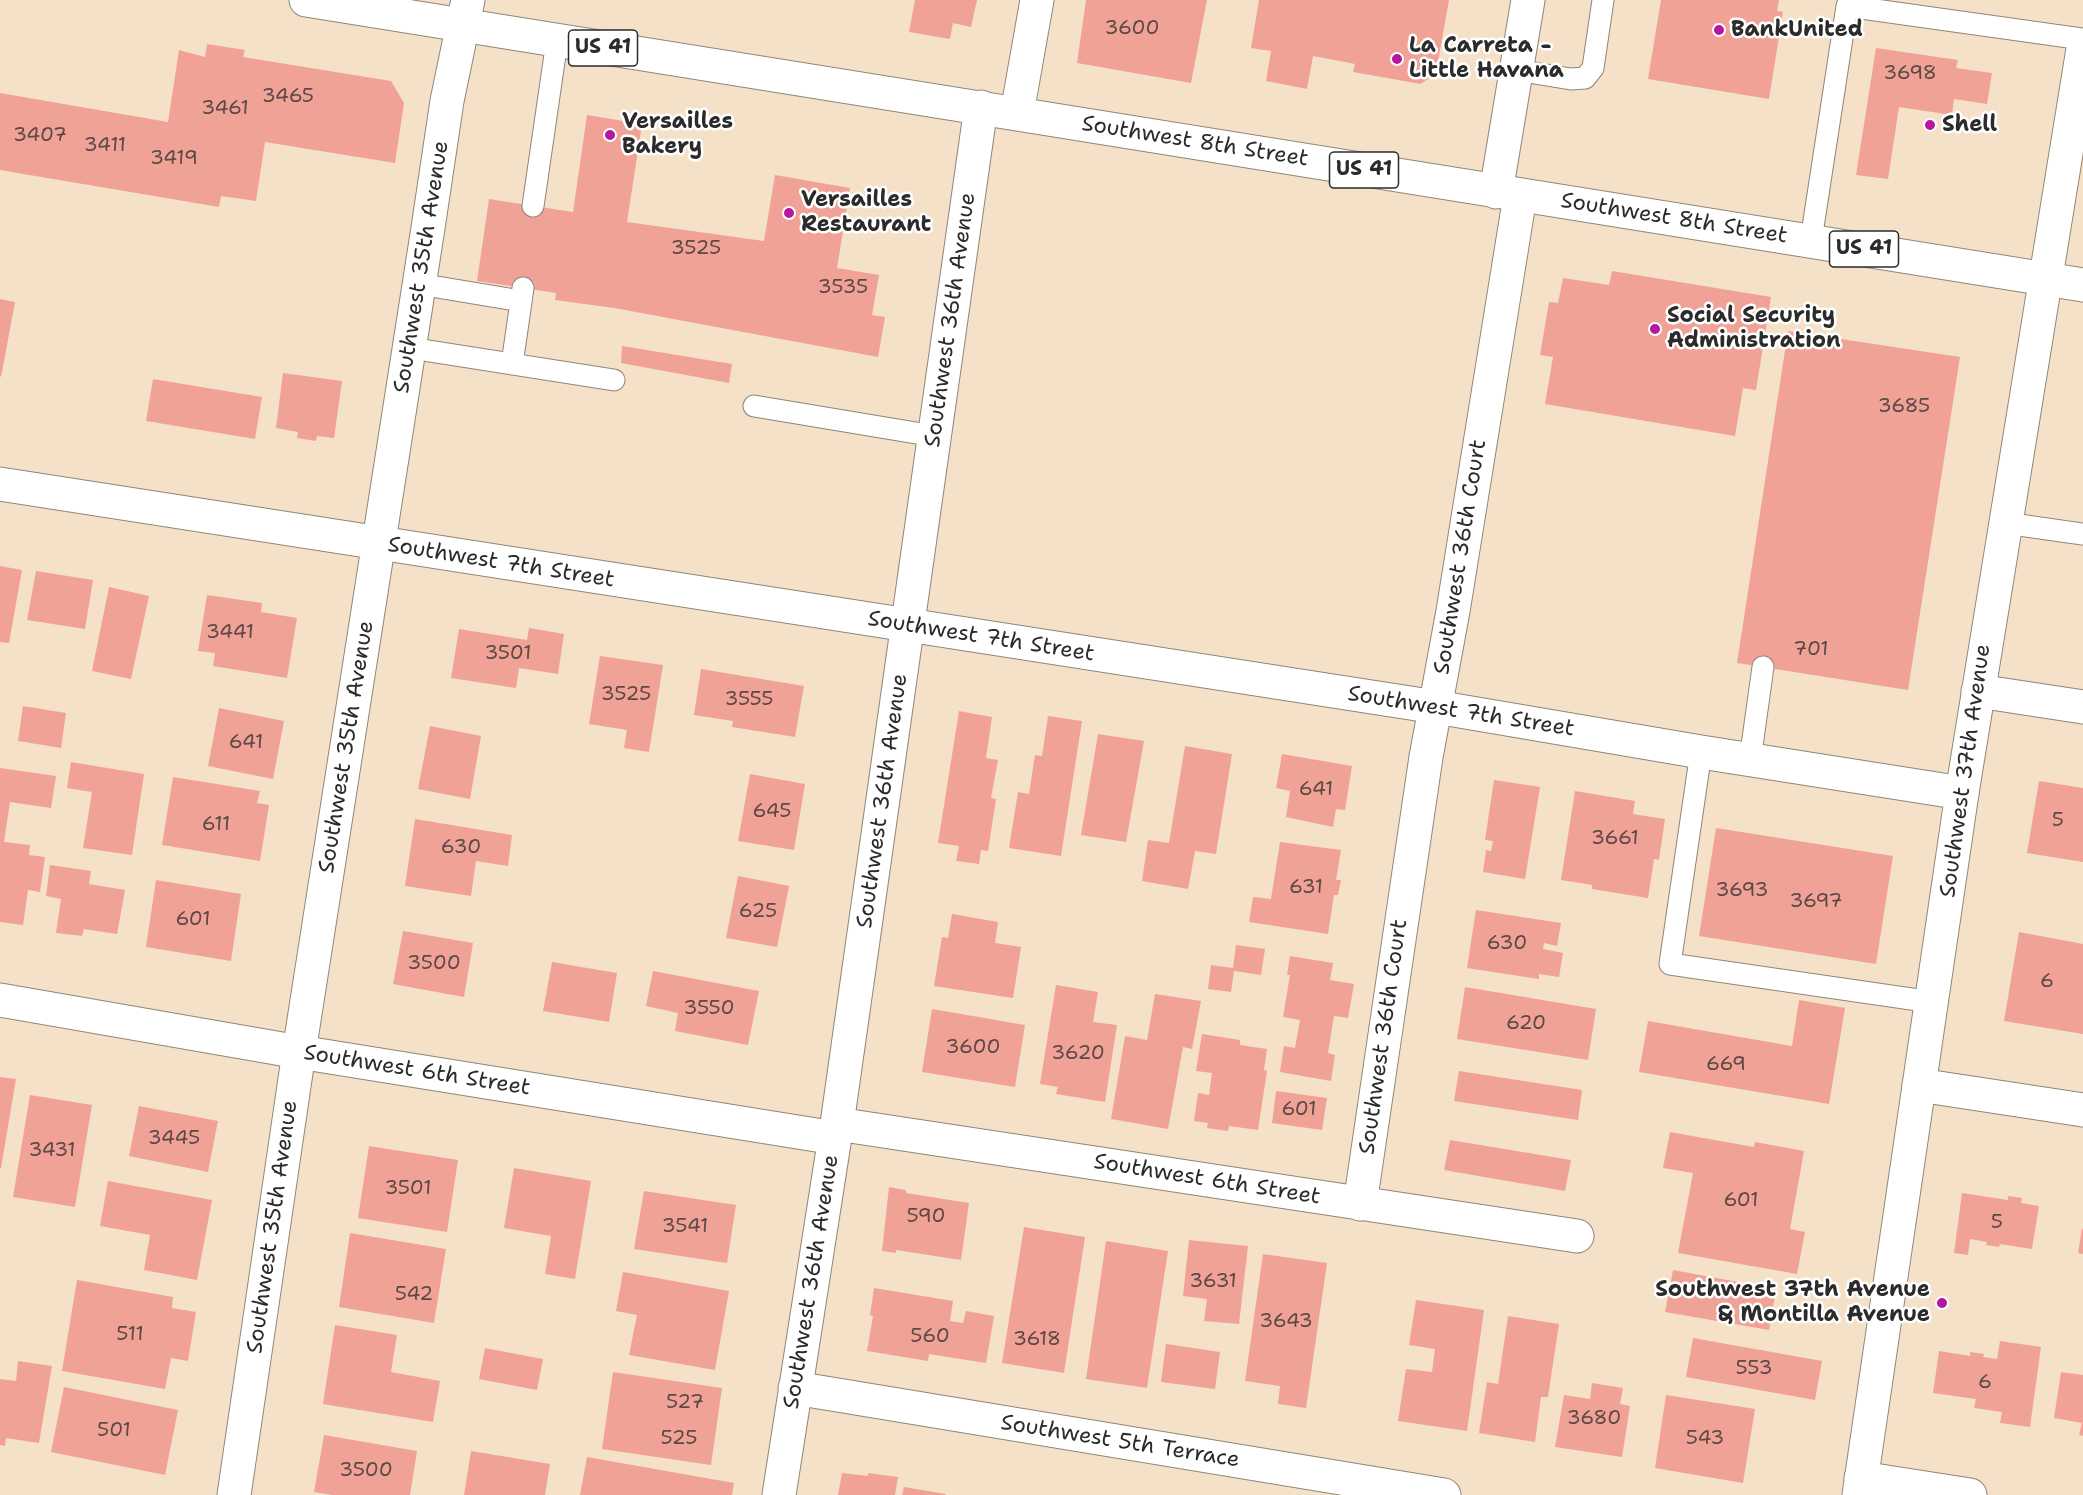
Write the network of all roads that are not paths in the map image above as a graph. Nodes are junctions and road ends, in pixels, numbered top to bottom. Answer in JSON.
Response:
{"nodes":[{"id":1,"x":306,"y":0,"type":"edge"},
{"id":2,"x":1037,"y":0,"type":"edge"},
{"id":3,"x":1528,"y":0,"type":"edge"},
{"id":4,"x":1603,"y":0,"type":"edge"},
{"id":5,"x":465,"y":13,"type":"edge"},
{"id":6,"x":2083,"y":39,"type":"edge"},
{"id":7,"x":557,"y":41,"type":"junction"},
{"id":8,"x":2083,"y":49,"type":"edge"},
{"id":9,"x":1516,"y":69,"type":"junction"},
{"id":10,"x":981,"y":107,"type":"junction"},
{"id":11,"x":1017,"y":113,"type":"junction"},
{"id":12,"x":1508,"y":194,"type":"junction"},
{"id":13,"x":533,"y":206,"type":"dead end"},
{"id":14,"x":1811,"y":240,"type":"junction"},
{"id":15,"x":2045,"y":279,"type":"junction"},
{"id":16,"x":419,"y":284,"type":"junction"},
{"id":17,"x":2083,"y":285,"type":"edge"},
{"id":18,"x":410,"y":348,"type":"junction"},
{"id":19,"x":512,"y":364,"type":"junction"},
{"id":20,"x":614,"y":380,"type":"dead end"},
{"id":21,"x":754,"y":406,"type":"dead end"},
{"id":22,"x":934,"y":436,"type":"junction"},
{"id":23,"x":0,"y":484,"type":"edge"},
{"id":24,"x":2005,"y":523,"type":"junction"},
{"id":25,"x":2083,"y":534,"type":"edge"},
{"id":26,"x":379,"y":544,"type":"junction"},
{"id":27,"x":907,"y":626,"type":"junction"},
{"id":28,"x":1763,"y":667,"type":"dead end"},
{"id":29,"x":1978,"y":691,"type":"junction"},
{"id":30,"x":2083,"y":706,"type":"edge"},
{"id":31,"x":1436,"y":707,"type":"junction"},
{"id":32,"x":1701,"y":752,"type":"junction"},
{"id":33,"x":1750,"y":760,"type":"junction"},
{"id":34,"x":1962,"y":793,"type":"junction"},
{"id":35,"x":0,"y":1000,"type":"edge"},
{"id":36,"x":1932,"y":1002,"type":"junction"},
{"id":37,"x":299,"y":1052,"type":"junction"},
{"id":38,"x":1919,"y":1085,"type":"junction"},
{"id":39,"x":2083,"y":1110,"type":"edge"},
{"id":40,"x":836,"y":1131,"type":"junction"},
{"id":41,"x":1360,"y":1204,"type":"junction"},
{"id":42,"x":1578,"y":1236,"type":"dead end"},
{"id":43,"x":795,"y":1388,"type":"junction"},
{"id":44,"x":1860,"y":1487,"type":"edge"},
{"id":45,"x":234,"y":1495,"type":"edge"},
{"id":46,"x":779,"y":1495,"type":"edge"},
{"id":47,"x":1444,"y":1495,"type":"edge"},
{"id":48,"x":1970,"y":1495,"type":"edge"}],
"edges":[{"from":1,"to":5,"type":"street","name":"Southwest 8th Street","number":"US 41"},
{"from":2,"to":11,"type":"street"},
{"from":3,"to":9,"type":"street","name":"Southwest 36th Court"},
{"from":4,"to":9,"type":"lane"},
{"from":5,"to":7,"type":"street","name":"Southwest 8th Street","number":"US 41"},
{"from":5,"to":16,"type":"street","name":"Southwest 35th Avenue"},
{"from":6,"to":14,"type":"lane"},
{"from":7,"to":10,"type":"street","name":"Southwest 8th Street","number":"US 41"},
{"from":7,"to":13,"type":"lane"},
{"from":8,"to":15,"type":"street","name":"Southwest 37th Avenue"},
{"from":9,"to":12,"type":"street","name":"Southwest 36th Court"},
{"from":10,"to":11,"type":"street","name":"Southwest 8th Street","number":"US 41"},
{"from":10,"to":22,"type":"street","name":"Southwest 36th Avenue"},
{"from":11,"to":12,"type":"street","name":"Southwest 8th Street","number":"US 41"},
{"from":12,"to":14,"type":"street","name":"Southwest 8th Street","number":"US 41"},
{"from":12,"to":31,"type":"street","name":"Southwest 36th Court"},
{"from":14,"to":15,"type":"street","name":"Southwest 8th Street","number":"US 41"},
{"from":15,"to":17,"type":"street","name":"Southwest 8th Street","number":"US 41"},
{"from":15,"to":24,"type":"street","name":"Southwest 37th Avenue"},
{"from":16,"to":18,"type":"street","name":"Southwest 35th Avenue"},
{"from":16,"to":19,"type":"lane"},
{"from":18,"to":19,"type":"lane"},
{"from":18,"to":26,"type":"street","name":"Southwest 35th Avenue"},
{"from":19,"to":20,"type":"lane"},
{"from":21,"to":22,"type":"lane"},
{"from":22,"to":27,"type":"street","name":"Southwest 36th Avenue"},
{"from":23,"to":26,"type":"street","name":"Southwest 7th Street"},
{"from":24,"to":25,"type":"lane"},
{"from":24,"to":29,"type":"street","name":"Southwest 37th Avenue"},
{"from":26,"to":27,"type":"street","name":"Southwest 7th Street"},
{"from":26,"to":37,"type":"street","name":"Southwest 35th Avenue"},
{"from":27,"to":31,"type":"street","name":"Southwest 7th Street"},
{"from":27,"to":40,"type":"street","name":"Southwest 36th Avenue"},
{"from":28,"to":33,"type":"lane"},
{"from":29,"to":30,"type":"street"},
{"from":29,"to":34,"type":"street","name":"Southwest 37th Avenue"},
{"from":31,"to":32,"type":"street","name":"Southwest 7th Street"},
{"from":31,"to":41,"type":"street","name":"Southwest 36th Court"},
{"from":32,"to":33,"type":"street","name":"Southwest 7th Street"},
{"from":32,"to":36,"type":"lane"},
{"from":33,"to":34,"type":"street","name":"Southwest 7th Street"},
{"from":34,"to":36,"type":"street","name":"Southwest 37th Avenue"},
{"from":35,"to":37,"type":"street","name":"Southwest 6th Street"},
{"from":36,"to":38,"type":"street","name":"Southwest 37th Avenue"},
{"from":37,"to":40,"type":"street","name":"Southwest 6th Street"},
{"from":37,"to":45,"type":"street","name":"Southwest 35th Avenue"},
{"from":38,"to":39,"type":"street"},
{"from":38,"to":44,"type":"street","name":"Southwest 37th Avenue"},
{"from":40,"to":41,"type":"street","name":"Southwest 6th Street"},
{"from":40,"to":43,"type":"street","name":"Southwest 36th Avenue"},
{"from":41,"to":42,"type":"street","name":"Southwest 6th Street"},
{"from":43,"to":46,"type":"street","name":"Southwest 36th Avenue"},
{"from":43,"to":47,"type":"street","name":"Southwest 5th Terrace"},
{"from":44,"to":48,"type":"street"}]}
